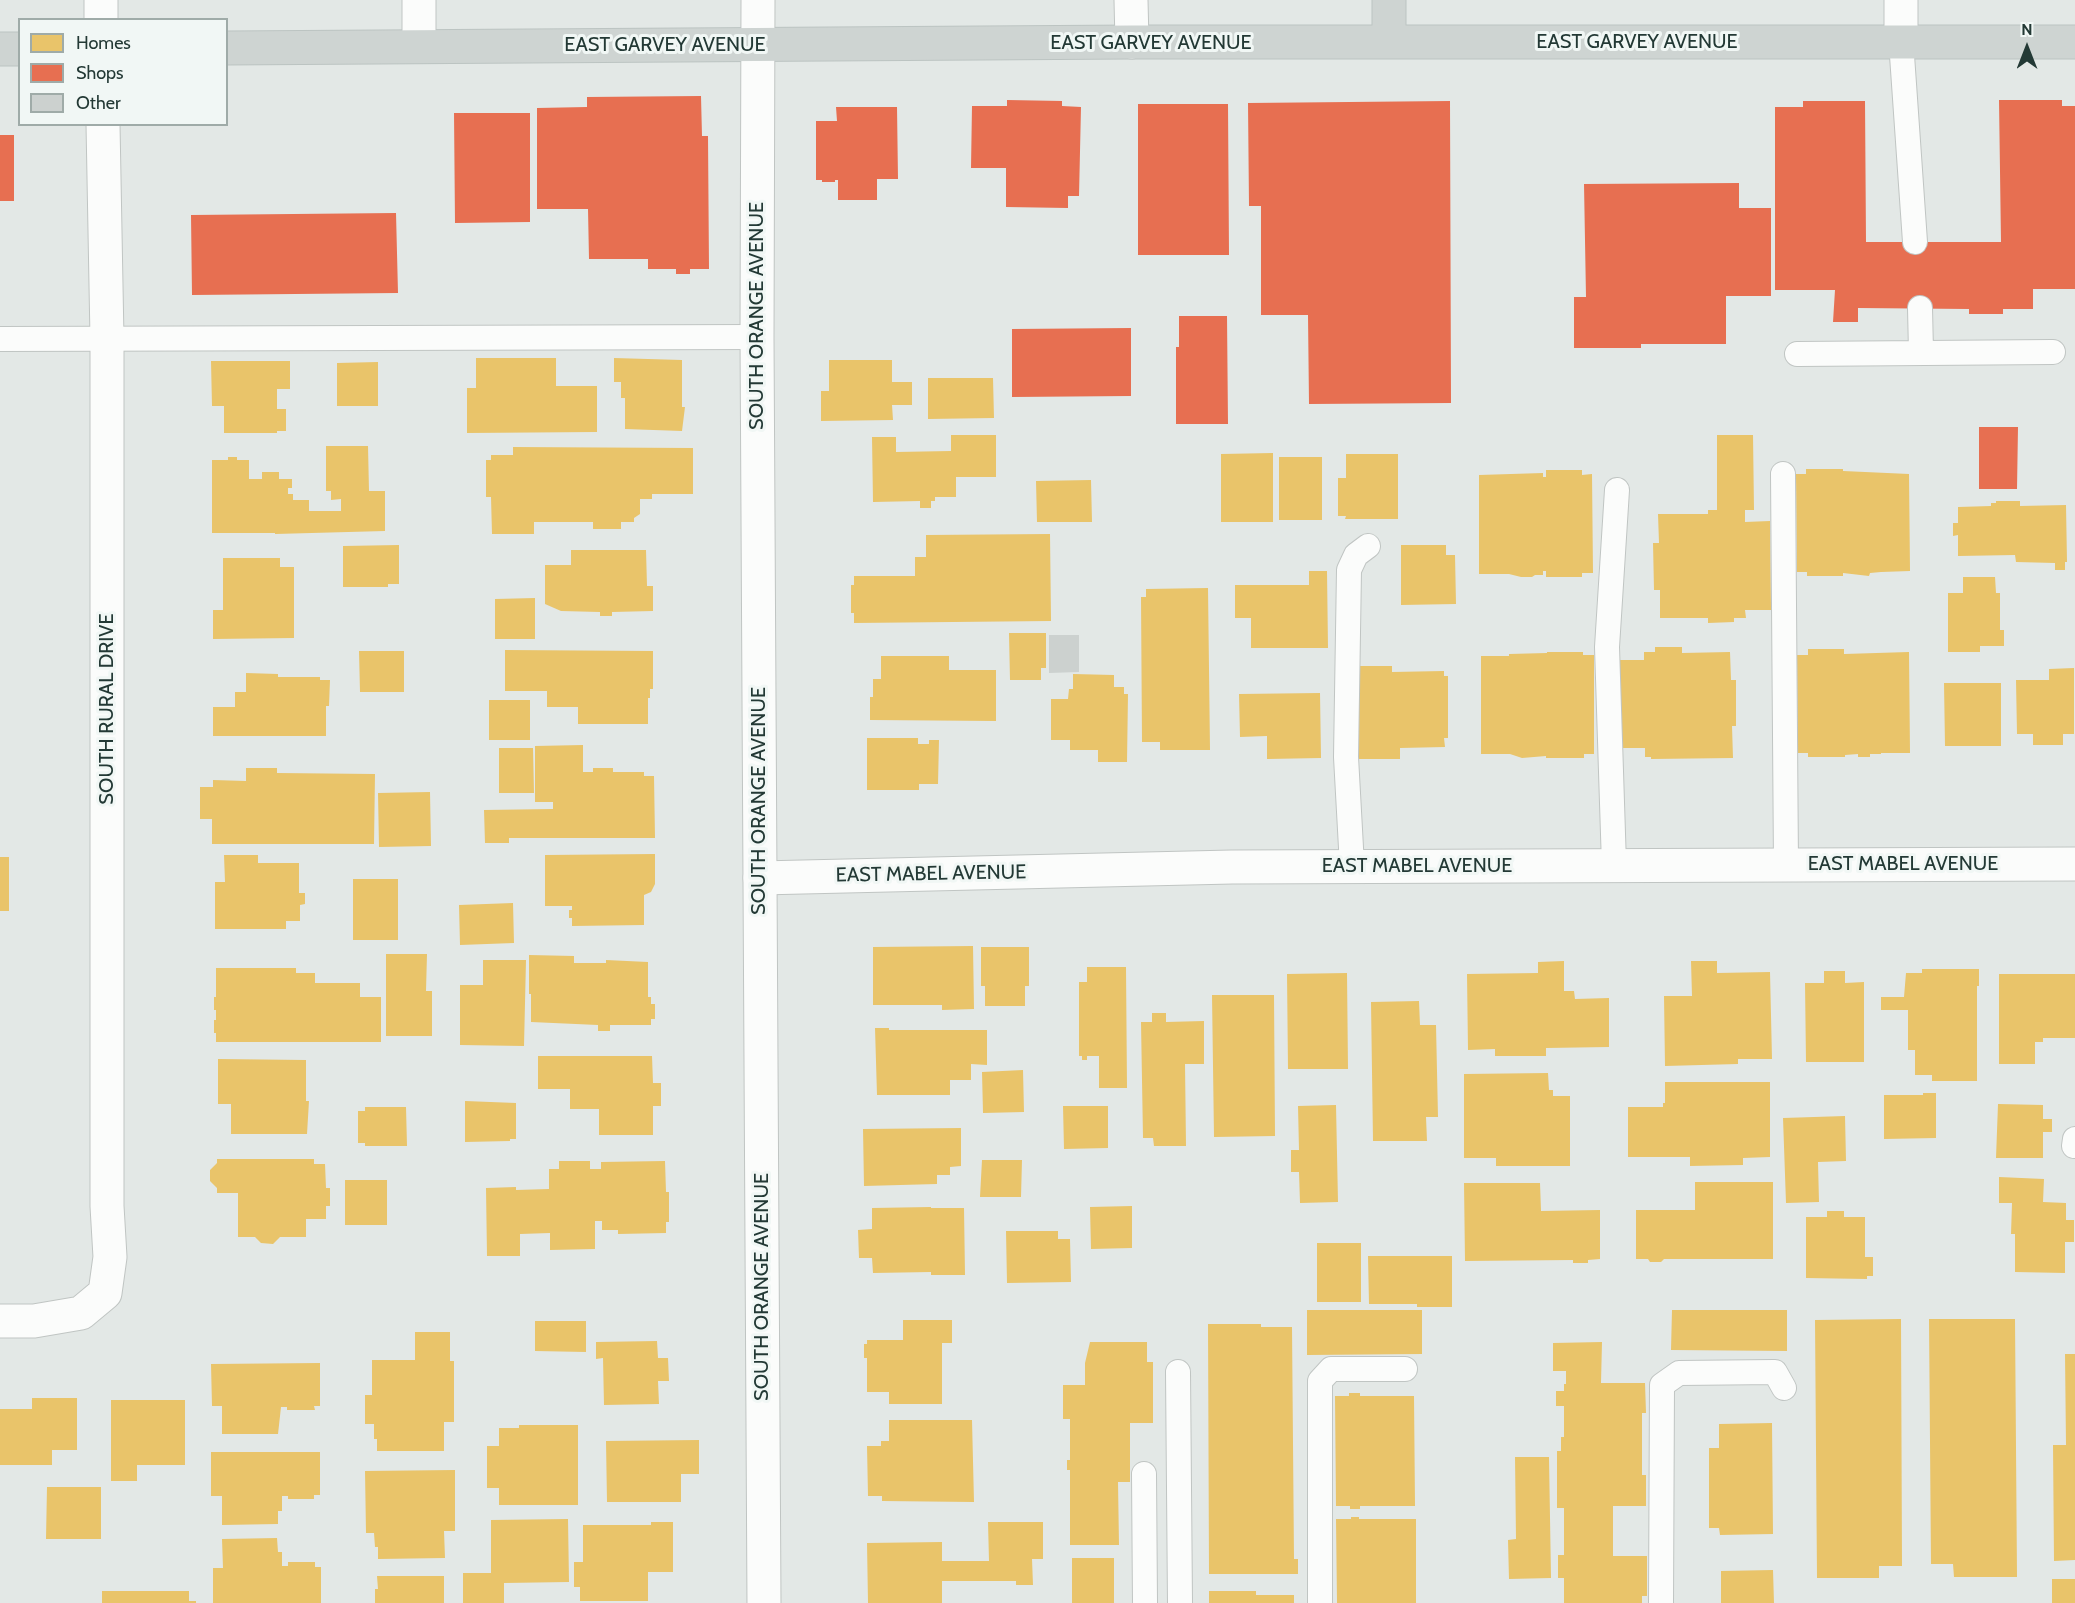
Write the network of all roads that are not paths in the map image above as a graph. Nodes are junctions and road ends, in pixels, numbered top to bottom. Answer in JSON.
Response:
{"nodes":[{"id":1,"x":101,"y":0,"type":"edge"},
{"id":2,"x":419,"y":0,"type":"edge"},
{"id":3,"x":758,"y":0,"type":"edge"},
{"id":4,"x":1131,"y":0,"type":"edge"},
{"id":5,"x":1389,"y":0,"type":"edge"},
{"id":6,"x":1901,"y":0,"type":"edge"},
{"id":7,"x":101,"y":18,"type":"edge"},
{"id":8,"x":1901,"y":41,"type":"junction"},
{"id":9,"x":1132,"y":42,"type":"junction"},
{"id":10,"x":1389,"y":42,"type":"junction"},
{"id":11,"x":2075,"y":42,"type":"edge"},
{"id":12,"x":757,"y":45,"type":"junction"},
{"id":13,"x":419,"y":46,"type":"junction"},
{"id":14,"x":228,"y":48,"type":"edge"},
{"id":15,"x":0,"y":49,"type":"edge"},
{"id":16,"x":18,"y":49,"type":"edge"},
{"id":17,"x":103,"y":126,"type":"edge"},
{"id":18,"x":1915,"y":243,"type":"dead end"},
{"id":19,"x":1920,"y":308,"type":"dead end"},
{"id":20,"x":757,"y":337,"type":"junction"},
{"id":21,"x":0,"y":339,"type":"edge"},
{"id":22,"x":107,"y":339,"type":"junction"},
{"id":23,"x":1921,"y":352,"type":"junction"},
{"id":24,"x":2053,"y":352,"type":"dead end"},
{"id":25,"x":1797,"y":354,"type":"dead end"},
{"id":26,"x":1782,"y":474,"type":"dead end"},
{"id":27,"x":1617,"y":490,"type":"dead end"},
{"id":28,"x":1368,"y":546,"type":"dead end"},
{"id":29,"x":2075,"y":864,"type":"edge"},
{"id":30,"x":1614,"y":865,"type":"junction"},
{"id":31,"x":1786,"y":865,"type":"junction"},
{"id":32,"x":1352,"y":866,"type":"junction"},
{"id":33,"x":760,"y":878,"type":"junction"},
{"id":34,"x":2075,"y":1139,"type":"edge"},
{"id":35,"x":2074,"y":1146,"type":"edge"},
{"id":36,"x":0,"y":1321,"type":"edge"},
{"id":37,"x":1405,"y":1370,"type":"dead end"},
{"id":38,"x":1178,"y":1372,"type":"dead end"},
{"id":39,"x":1784,"y":1388,"type":"dead end"},
{"id":40,"x":1144,"y":1474,"type":"dead end"},
{"id":41,"x":764,"y":1603,"type":"edge"},
{"id":42,"x":1145,"y":1603,"type":"edge"},
{"id":43,"x":1180,"y":1603,"type":"edge"},
{"id":44,"x":1320,"y":1603,"type":"edge"},
{"id":45,"x":1661,"y":1603,"type":"edge"}],
"edges":[{"from":1,"to":7,"type":"street"},
{"from":2,"to":13,"type":"street"},
{"from":3,"to":12,"type":"street","name":"SOUTH ORANGE AVENUE"},
{"from":4,"to":9,"type":"street"},
{"from":5,"to":10,"type":"main road"},
{"from":6,"to":8,"type":"street"},
{"from":8,"to":10,"type":"main road","name":"EAST GARVEY AVENUE"},
{"from":8,"to":11,"type":"main road","name":"EAST GARVEY AVENUE"},
{"from":8,"to":18,"type":"lane"},
{"from":9,"to":10,"type":"main road","name":"EAST GARVEY AVENUE"},
{"from":9,"to":12,"type":"main road","name":"EAST GARVEY AVENUE"},
{"from":12,"to":13,"type":"main road","name":"EAST GARVEY AVENUE"},
{"from":12,"to":20,"type":"street","name":"SOUTH ORANGE AVENUE"},
{"from":13,"to":14,"type":"main road","name":"EAST GARVEY AVENUE"},
{"from":15,"to":16,"type":"main road"},
{"from":17,"to":22,"type":"street","name":"SOUTH RURAL DRIVE"},
{"from":19,"to":23,"type":"lane"},
{"from":20,"to":22,"type":"lane"},
{"from":20,"to":33,"type":"street","name":"SOUTH ORANGE AVENUE"},
{"from":21,"to":22,"type":"lane"},
{"from":22,"to":36,"type":"street","name":"SOUTH RURAL DRIVE"},
{"from":23,"to":24,"type":"lane"},
{"from":23,"to":25,"type":"lane"},
{"from":26,"to":31,"type":"lane"},
{"from":27,"to":30,"type":"lane"},
{"from":28,"to":32,"type":"lane"},
{"from":29,"to":31,"type":"street","name":"EAST MABEL AVENUE"},
{"from":30,"to":31,"type":"street","name":"EAST MABEL AVENUE"},
{"from":30,"to":32,"type":"street","name":"EAST MABEL AVENUE"},
{"from":32,"to":33,"type":"street","name":"EAST MABEL AVENUE"},
{"from":33,"to":41,"type":"street","name":"SOUTH ORANGE AVENUE"},
{"from":34,"to":35,"type":"lane"},
{"from":37,"to":44,"type":"lane"},
{"from":38,"to":43,"type":"lane"},
{"from":39,"to":45,"type":"lane"},
{"from":40,"to":42,"type":"lane"}]}
